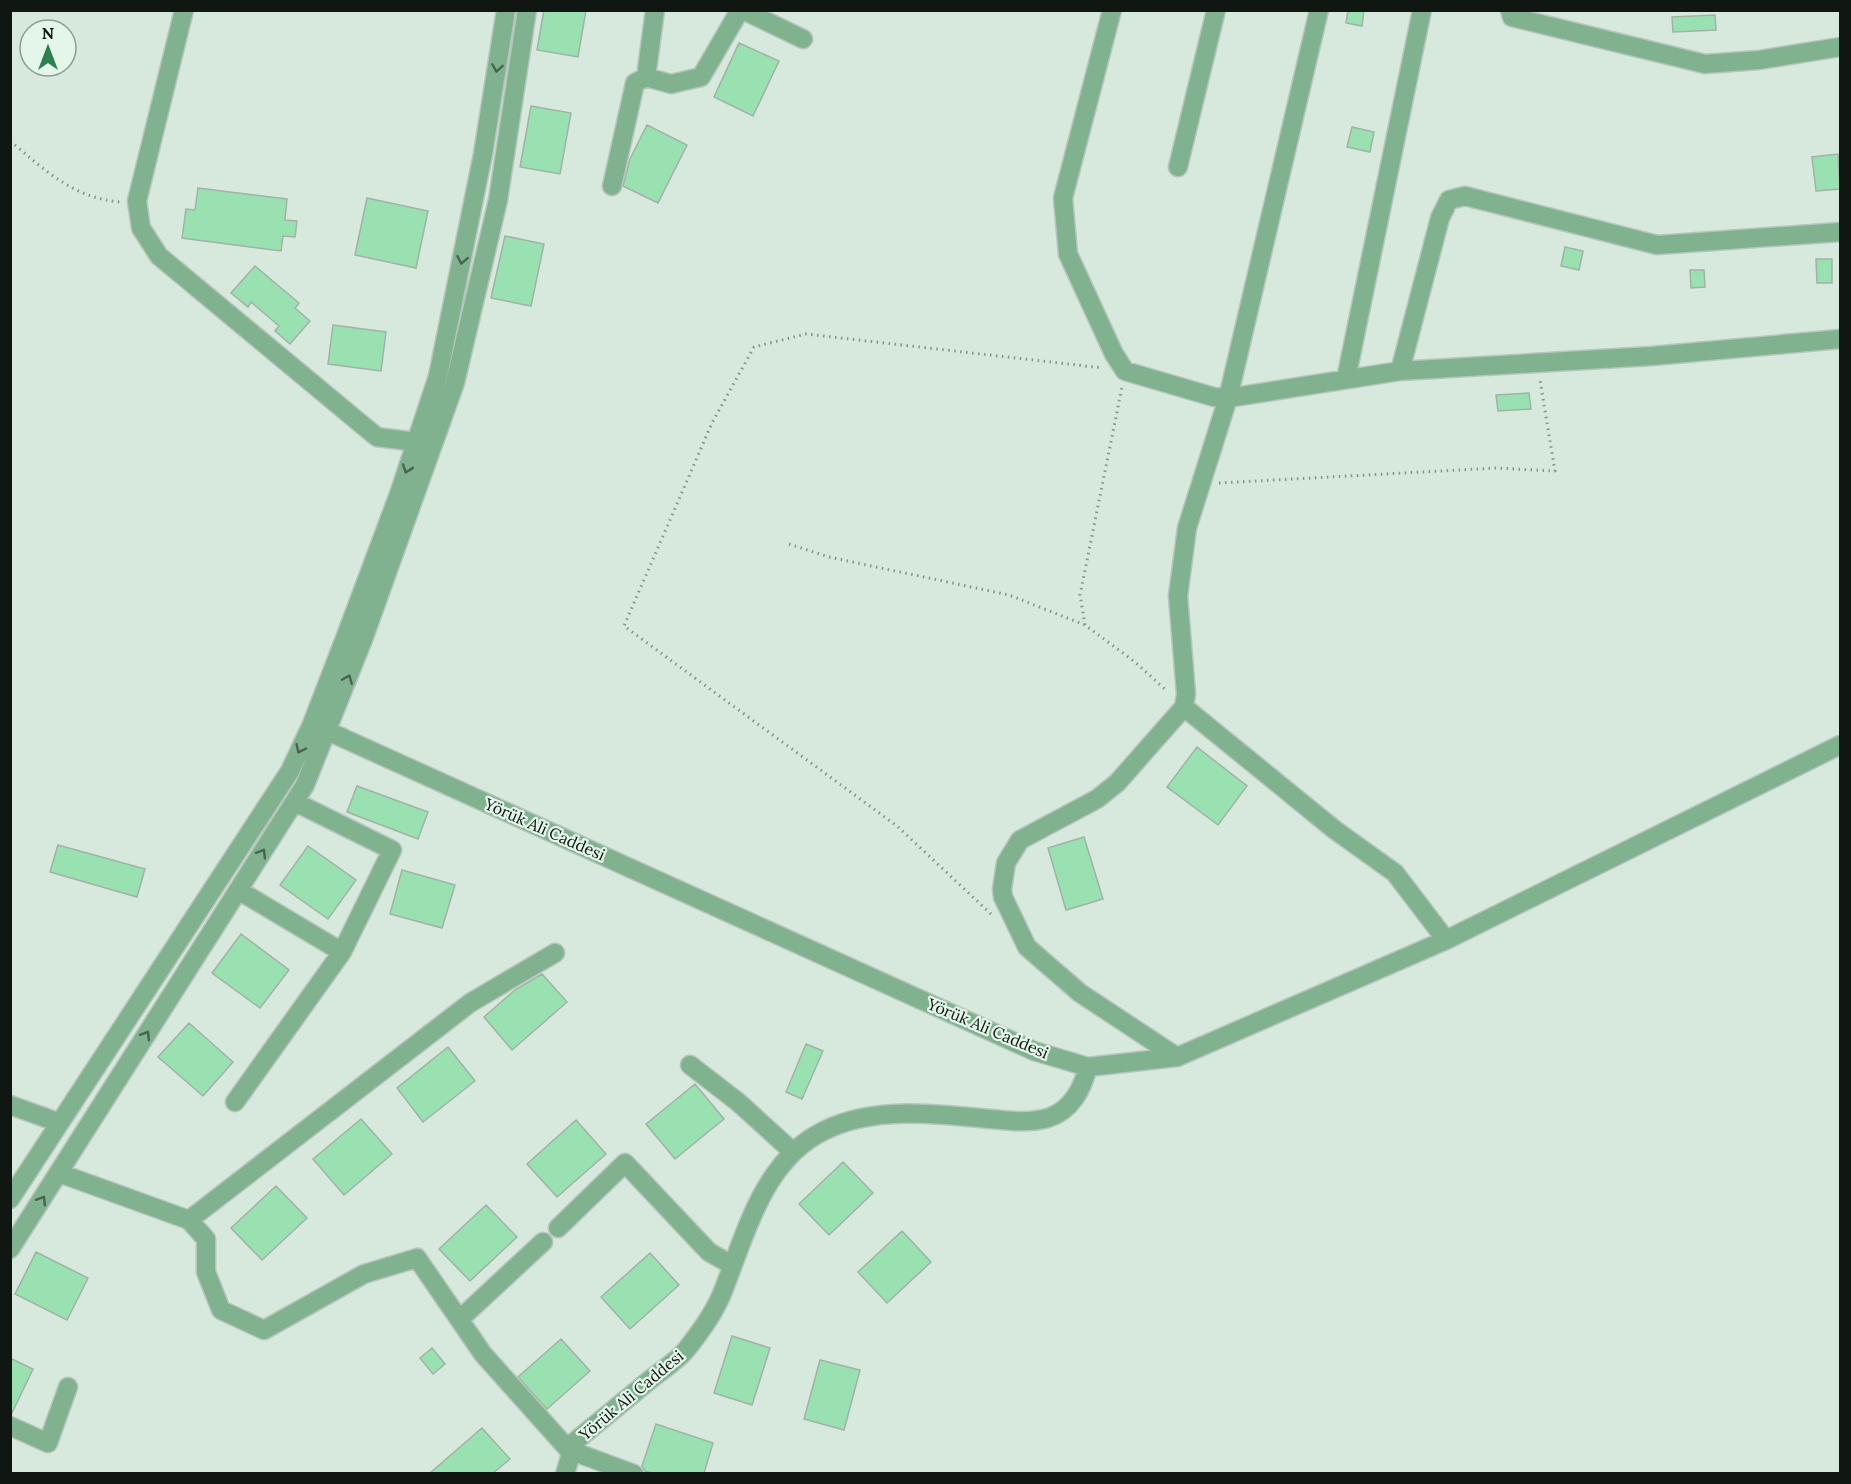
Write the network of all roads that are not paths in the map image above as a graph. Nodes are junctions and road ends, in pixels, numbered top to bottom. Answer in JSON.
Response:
{"nodes":[{"id":1,"x":184,"y":10,"type":"edge"},
{"id":2,"x":506,"y":10,"type":"edge"},
{"id":3,"x":527,"y":10,"type":"edge"},
{"id":4,"x":655,"y":10,"type":"edge"},
{"id":5,"x":742,"y":10,"type":"edge"},
{"id":6,"x":1112,"y":10,"type":"edge"},
{"id":7,"x":1216,"y":10,"type":"edge"},
{"id":8,"x":1319,"y":10,"type":"edge"},
{"id":9,"x":1422,"y":10,"type":"edge"},
{"id":10,"x":1510,"y":10,"type":"edge"},
{"id":11,"x":803,"y":39,"type":"dead end"},
{"id":12,"x":1840,"y":47,"type":"edge"},
{"id":13,"x":646,"y":77,"type":"junction"},
{"id":14,"x":1178,"y":167,"type":"dead end"},
{"id":15,"x":612,"y":186,"type":"dead end"},
{"id":16,"x":1840,"y":232,"type":"edge"},
{"id":17,"x":1840,"y":339,"type":"edge"},
{"id":18,"x":1400,"y":371,"type":"junction"},
{"id":19,"x":1346,"y":379,"type":"junction"},
{"id":20,"x":1228,"y":398,"type":"junction"},
{"id":21,"x":416,"y":442,"type":"junction"},
{"id":22,"x":1184,"y":707,"type":"junction"},
{"id":23,"x":320,"y":727,"type":"junction"},
{"id":24,"x":1840,"y":745,"type":"edge"},
{"id":25,"x":295,"y":802,"type":"junction"},
{"id":26,"x":238,"y":890,"type":"junction"},
{"id":27,"x":1446,"y":940,"type":"junction"},
{"id":28,"x":342,"y":952,"type":"junction"},
{"id":29,"x":555,"y":953,"type":"dead end"},
{"id":30,"x":1177,"y":1057,"type":"junction"},
{"id":31,"x":690,"y":1065,"type":"dead end"},
{"id":32,"x":1088,"y":1067,"type":"junction"},
{"id":33,"x":235,"y":1102,"type":"dead end"},
{"id":34,"x":10,"y":1104,"type":"edge"},
{"id":35,"x":60,"y":1123,"type":"junction"},
{"id":36,"x":793,"y":1152,"type":"junction"},
{"id":37,"x":59,"y":1173,"type":"junction"},
{"id":38,"x":10,"y":1199,"type":"edge"},
{"id":39,"x":189,"y":1220,"type":"junction"},
{"id":40,"x":558,"y":1228,"type":"dead end"},
{"id":41,"x":543,"y":1242,"type":"dead end"},
{"id":42,"x":10,"y":1249,"type":"edge"},
{"id":43,"x":732,"y":1265,"type":"junction"},
{"id":44,"x":460,"y":1320,"type":"junction"},
{"id":45,"x":68,"y":1387,"type":"dead end"},
{"id":46,"x":10,"y":1426,"type":"edge"},
{"id":47,"x":569,"y":1450,"type":"junction"},
{"id":48,"x":565,"y":1473,"type":"edge"},
{"id":49,"x":634,"y":1473,"type":"edge"}],
"edges":[{"from":1,"to":21,"type":"street"},
{"from":2,"to":21,"type":"street","one_way":true},
{"from":23,"to":3,"type":"street","one_way":true},
{"from":4,"to":13,"type":"street"},
{"from":5,"to":11,"type":"street"},
{"from":5,"to":13,"type":"street"},
{"from":6,"to":20,"type":"street"},
{"from":7,"to":14,"type":"street"},
{"from":8,"to":20,"type":"street"},
{"from":9,"to":19,"type":"street"},
{"from":10,"to":12,"type":"street"},
{"from":13,"to":15,"type":"street"},
{"from":16,"to":18,"type":"street"},
{"from":17,"to":18,"type":"street"},
{"from":18,"to":19,"type":"street"},
{"from":19,"to":20,"type":"street"},
{"from":20,"to":22,"type":"street"},
{"from":21,"to":23,"type":"street","one_way":true},
{"from":22,"to":27,"type":"street"},
{"from":22,"to":30,"type":"street"},
{"from":23,"to":25,"type":"street"},
{"from":23,"to":32,"type":"street","name":"Yörük Ali Caddesi"},
{"from":23,"to":35,"type":"street","one_way":true},
{"from":24,"to":27,"type":"street"},
{"from":26,"to":25,"type":"street","one_way":true},
{"from":25,"to":28,"type":"street"},
{"from":26,"to":28,"type":"street"},
{"from":37,"to":26,"type":"street","one_way":true},
{"from":27,"to":30,"type":"street"},
{"from":28,"to":33,"type":"street"},
{"from":29,"to":39,"type":"street"},
{"from":30,"to":32,"type":"street"},
{"from":31,"to":36,"type":"street"},
{"from":32,"to":36,"type":"street","name":"Yörük Ali Caddesi"},
{"from":34,"to":35,"type":"street"},
{"from":35,"to":38,"type":"street"},
{"from":36,"to":43,"type":"street","name":"Yörük Ali Caddesi"},
{"from":37,"to":39,"type":"street"},
{"from":42,"to":37,"type":"street","one_way":true},
{"from":39,"to":44,"type":"street"},
{"from":40,"to":43,"type":"street"},
{"from":41,"to":44,"type":"street"},
{"from":43,"to":47,"type":"street","name":"Yörük Ali Caddesi"},
{"from":44,"to":47,"type":"street"},
{"from":45,"to":46,"type":"street"},
{"from":47,"to":48,"type":"street","name":"Yörük Ali Caddesi"},
{"from":47,"to":49,"type":"street"}]}
